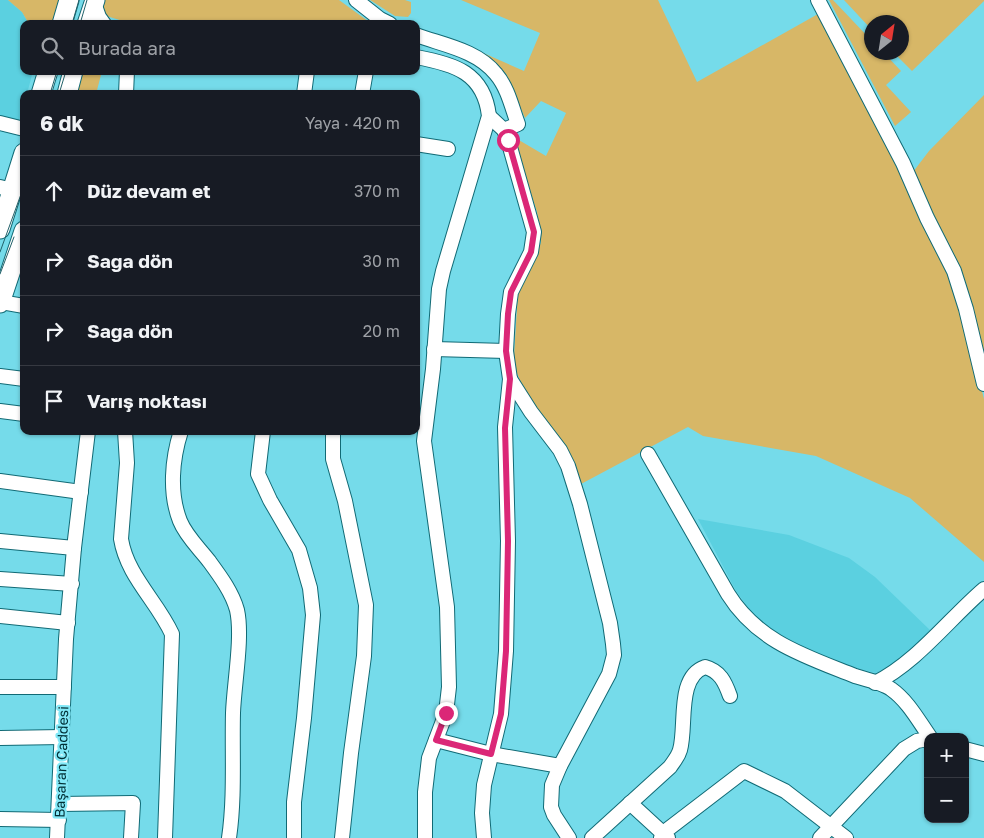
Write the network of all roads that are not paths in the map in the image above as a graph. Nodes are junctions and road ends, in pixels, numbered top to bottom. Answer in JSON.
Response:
{"nodes":[{"id":1,"x":69,"y":0,"type":"edge"},
{"id":2,"x":356,"y":0,"type":"edge"},
{"id":3,"x":818,"y":0,"type":"edge"},
{"id":4,"x":94,"y":1,"type":"edge"},
{"id":5,"x":63,"y":20,"type":"edge"},
{"id":6,"x":88,"y":20,"type":"edge"},
{"id":7,"x":101,"y":20,"type":"edge"},
{"id":8,"x":384,"y":20,"type":"edge"},
{"id":9,"x":420,"y":36,"type":"edge"},
{"id":10,"x":420,"y":58,"type":"edge"},
{"id":11,"x":47,"y":75,"type":"edge"},
{"id":12,"x":73,"y":75,"type":"edge"},
{"id":13,"x":127,"y":75,"type":"edge"},
{"id":14,"x":306,"y":75,"type":"edge"},
{"id":15,"x":365,"y":75,"type":"edge"},
{"id":16,"x":42,"y":90,"type":"edge"},
{"id":17,"x":68,"y":90,"type":"edge"},
{"id":18,"x":126,"y":90,"type":"edge"},
{"id":19,"x":305,"y":90,"type":"edge"},
{"id":20,"x":363,"y":90,"type":"edge"},
{"id":21,"x":489,"y":116,"type":"junction"},
{"id":22,"x":0,"y":123,"type":"edge"},
{"id":23,"x":20,"y":128,"type":"edge"},
{"id":24,"x":504,"y":130,"type":"junction"},
{"id":25,"x":420,"y":145,"type":"edge"},
{"id":26,"x":448,"y":149,"type":"dead end"},
{"id":27,"x":20,"y":161,"type":"edge"},
{"id":28,"x":6,"y":189,"type":"edge"},
{"id":29,"x":0,"y":229,"type":"edge"},
{"id":30,"x":20,"y":244,"type":"edge"},
{"id":31,"x":0,"y":302,"type":"edge"},
{"id":32,"x":20,"y":305,"type":"edge"},
{"id":33,"x":434,"y":349,"type":"junction"},
{"id":34,"x":506,"y":351,"type":"junction"},
{"id":35,"x":0,"y":376,"type":"edge"},
{"id":36,"x":20,"y":379,"type":"edge"},
{"id":37,"x":510,"y":379,"type":"junction"},
{"id":38,"x":984,"y":384,"type":"edge"},
{"id":39,"x":0,"y":411,"type":"edge"},
{"id":40,"x":20,"y":414,"type":"edge"},
{"id":41,"x":88,"y":435,"type":"edge"},
{"id":42,"x":125,"y":435,"type":"edge"},
{"id":43,"x":180,"y":435,"type":"edge"},
{"id":44,"x":263,"y":435,"type":"edge"},
{"id":45,"x":332,"y":435,"type":"edge"},
{"id":46,"x":648,"y":454,"type":"dead end"},
{"id":47,"x":0,"y":481,"type":"edge"},
{"id":48,"x":81,"y":492,"type":"junction"},
{"id":49,"x":0,"y":541,"type":"edge"},
{"id":50,"x":74,"y":548,"type":"junction"},
{"id":51,"x":0,"y":578,"type":"edge"},
{"id":52,"x":72,"y":584,"type":"junction"},
{"id":53,"x":984,"y":589,"type":"edge"},
{"id":54,"x":0,"y":616,"type":"edge"},
{"id":55,"x":68,"y":623,"type":"junction"},
{"id":56,"x":875,"y":683,"type":"junction"},
{"id":57,"x":64,"y":686,"type":"junction"},
{"id":58,"x":0,"y":687,"type":"edge"},
{"id":59,"x":730,"y":696,"type":"dead end"},
{"id":60,"x":926,"y":733,"type":"edge"},
{"id":61,"x":62,"y":737,"type":"junction"},
{"id":62,"x":0,"y":738,"type":"edge"},
{"id":63,"x":924,"y":739,"type":"edge"},
{"id":64,"x":436,"y":740,"type":"junction"},
{"id":65,"x":969,"y":750,"type":"edge"},
{"id":66,"x":491,"y":754,"type":"junction"},
{"id":67,"x":984,"y":754,"type":"edge"},
{"id":68,"x":560,"y":766,"type":"junction"},
{"id":69,"x":630,"y":803,"type":"junction"},
{"id":70,"x":60,"y":804,"type":"junction"},
{"id":71,"x":0,"y":819,"type":"edge"},
{"id":72,"x":59,"y":820,"type":"junction"},
{"id":73,"x":831,"y":825,"type":"junction"},
{"id":74,"x":664,"y":836,"type":"edge"},
{"id":75,"x":57,"y":838,"type":"edge"},
{"id":76,"x":131,"y":838,"type":"edge"},
{"id":77,"x":165,"y":838,"type":"edge"},
{"id":78,"x":229,"y":838,"type":"edge"},
{"id":79,"x":294,"y":838,"type":"edge"},
{"id":80,"x":342,"y":838,"type":"edge"},
{"id":81,"x":425,"y":838,"type":"edge"},
{"id":82,"x":484,"y":838,"type":"edge"},
{"id":83,"x":569,"y":838,"type":"edge"},
{"id":84,"x":592,"y":838,"type":"edge"},
{"id":85,"x":820,"y":838,"type":"edge"},
{"id":86,"x":846,"y":838,"type":"edge"}],
"edges":[{"from":1,"to":5,"type":"main road"},
{"from":2,"to":8,"type":"street"},
{"from":3,"to":38,"type":"street"},
{"from":4,"to":6,"type":"main road"},
{"from":4,"to":7,"type":"street"},
{"from":9,"to":24,"type":"street"},
{"from":10,"to":21,"type":"street"},
{"from":11,"to":16,"type":"main road"},
{"from":12,"to":17,"type":"main road"},
{"from":13,"to":18,"type":"street"},
{"from":14,"to":19,"type":"street"},
{"from":15,"to":20,"type":"street"},
{"from":21,"to":24,"type":"street"},
{"from":21,"to":33,"type":"street"},
{"from":22,"to":23,"type":"street"},
{"from":24,"to":34,"type":"street"},
{"from":25,"to":26,"type":"street"},
{"from":27,"to":28,"type":"main road"},
{"from":28,"to":29,"type":"main road"},
{"from":30,"to":31,"type":"main road"},
{"from":31,"to":32,"type":"street"},
{"from":33,"to":34,"type":"street"},
{"from":33,"to":64,"type":"street"},
{"from":34,"to":37,"type":"street"},
{"from":35,"to":36,"type":"street"},
{"from":37,"to":66,"type":"street"},
{"from":37,"to":68,"type":"street"},
{"from":39,"to":40,"type":"street"},
{"from":41,"to":48,"type":"street","name":"Başaran Caddesi"},
{"from":42,"to":77,"type":"street"},
{"from":43,"to":78,"type":"street"},
{"from":44,"to":79,"type":"street"},
{"from":45,"to":80,"type":"street"},
{"from":46,"to":56,"type":"street"},
{"from":47,"to":48,"type":"street"},
{"from":48,"to":50,"type":"street","name":"Başaran Caddesi"},
{"from":49,"to":50,"type":"street"},
{"from":50,"to":52,"type":"street","name":"Başaran Caddesi"},
{"from":51,"to":52,"type":"street"},
{"from":52,"to":55,"type":"street","name":"Başaran Caddesi"},
{"from":53,"to":56,"type":"street"},
{"from":54,"to":55,"type":"street"},
{"from":55,"to":57,"type":"street","name":"Başaran Caddesi"},
{"from":56,"to":60,"type":"street"},
{"from":57,"to":58,"type":"street"},
{"from":57,"to":61,"type":"street","name":"Başaran Caddesi"},
{"from":59,"to":69,"type":"street"},
{"from":61,"to":62,"type":"street"},
{"from":61,"to":70,"type":"street","name":"Başaran Caddesi"},
{"from":63,"to":73,"type":"street"},
{"from":64,"to":66,"type":"street"},
{"from":64,"to":81,"type":"street"},
{"from":65,"to":67,"type":"street"},
{"from":66,"to":68,"type":"street"},
{"from":66,"to":82,"type":"street"},
{"from":68,"to":83,"type":"street"},
{"from":69,"to":74,"type":"street"},
{"from":69,"to":84,"type":"street"},
{"from":70,"to":72,"type":"street","name":"Başaran Caddesi"},
{"from":70,"to":76,"type":"street"},
{"from":71,"to":72,"type":"street"},
{"from":72,"to":75,"type":"street","name":"Başaran Caddesi"},
{"from":73,"to":74,"type":"street"},
{"from":73,"to":85,"type":"street"},
{"from":73,"to":86,"type":"street"}]}
